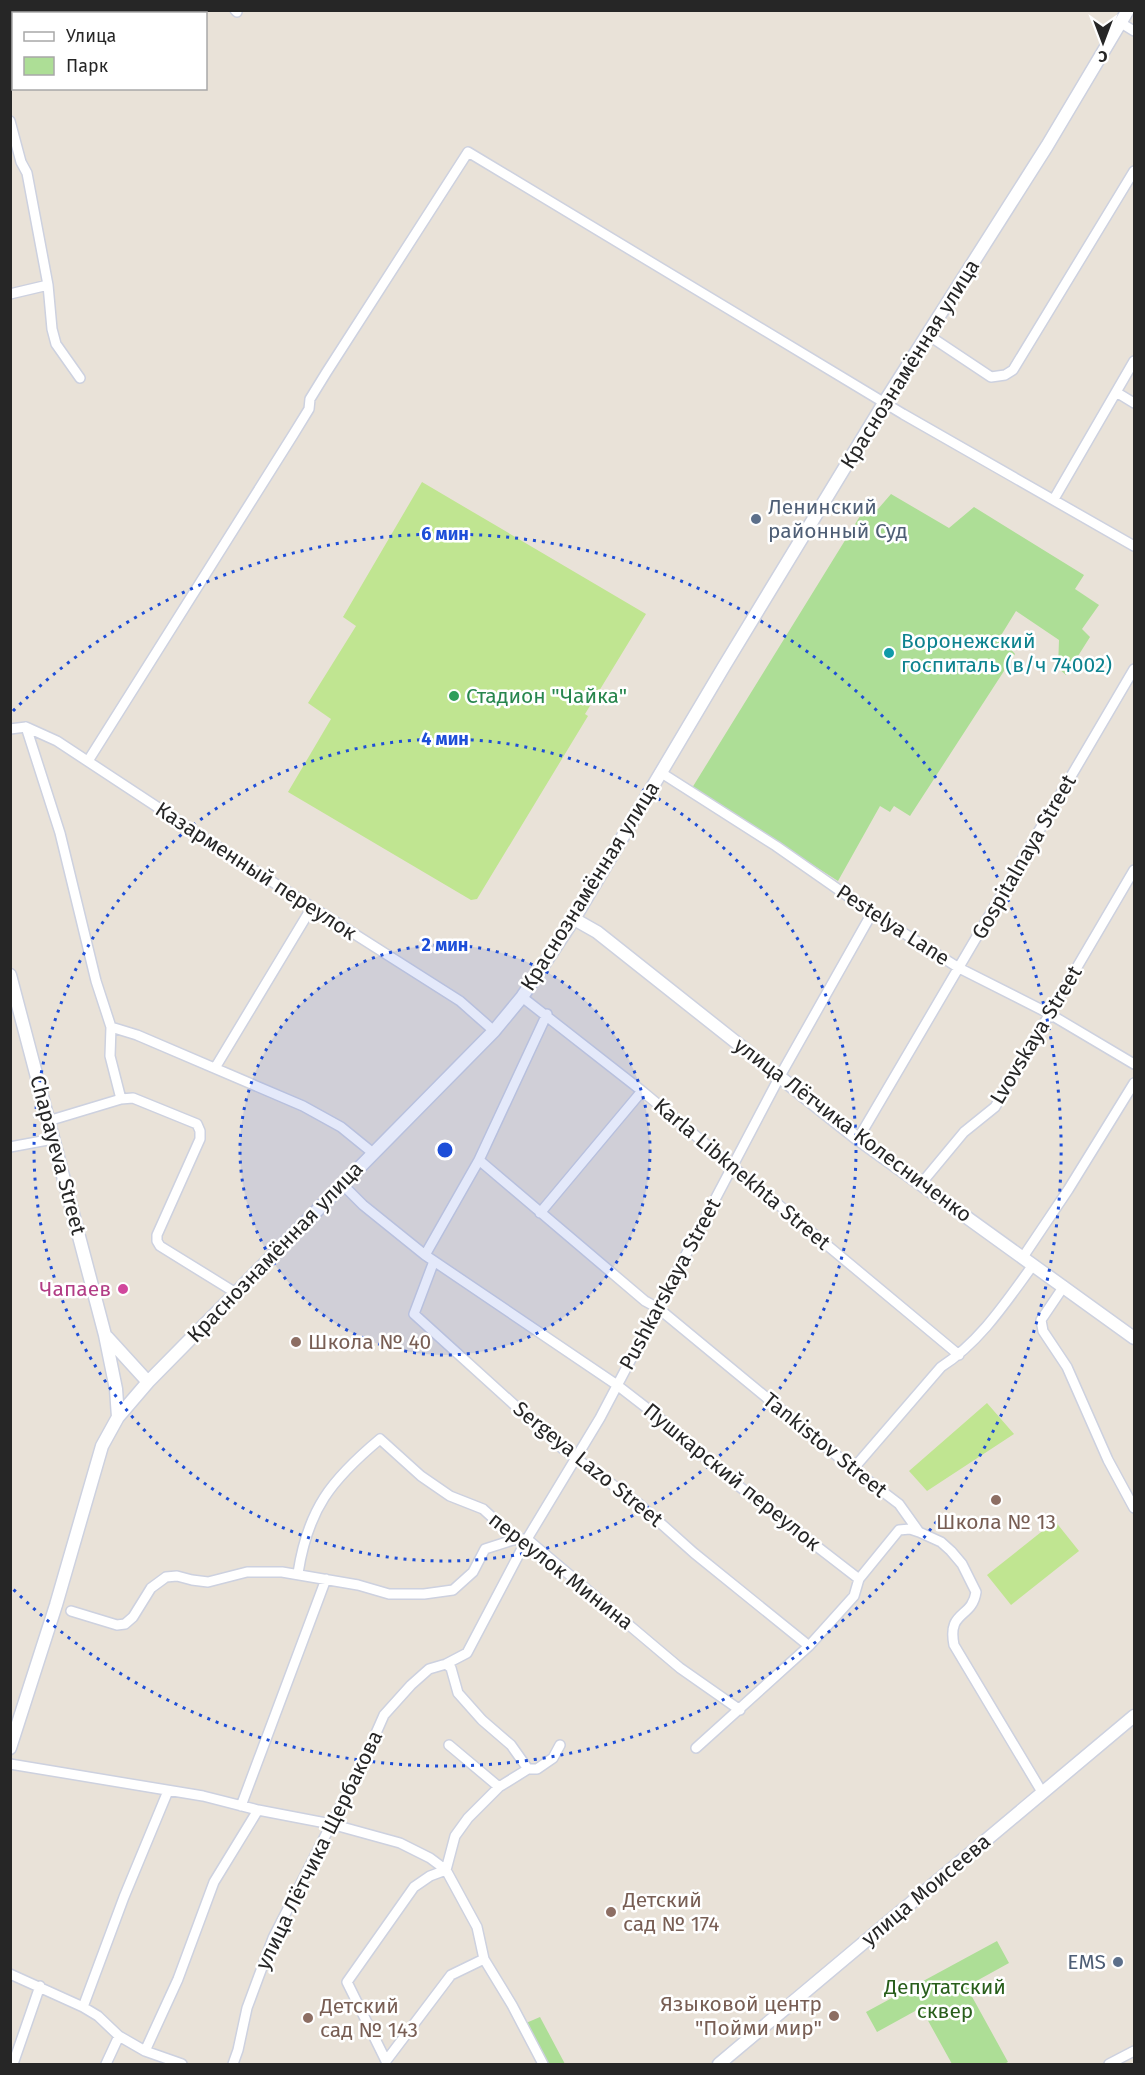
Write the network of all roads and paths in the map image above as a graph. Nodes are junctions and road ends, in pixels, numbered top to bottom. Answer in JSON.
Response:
{"nodes":[{"id":1,"x":1128,"y":10,"type":"edge"},
{"id":2,"x":1121,"y":23,"type":"junction"},
{"id":3,"x":1134,"y":31,"type":"edge"},
{"id":4,"x":10,"y":121,"type":"edge"},
{"id":5,"x":1134,"y":171,"type":"edge"},
{"id":6,"x":48,"y":285,"type":"junction"},
{"id":7,"x":10,"y":294,"type":"edge"},
{"id":8,"x":928,"y":335,"type":"junction"},
{"id":9,"x":1134,"y":361,"type":"edge"},
{"id":10,"x":80,"y":378,"type":"dead end"},
{"id":11,"x":1116,"y":392,"type":"junction"},
{"id":12,"x":884,"y":403,"type":"junction"},
{"id":13,"x":1134,"y":403,"type":"edge"},
{"id":14,"x":1054,"y":499,"type":"junction"},
{"id":15,"x":1134,"y":546,"type":"edge"},
{"id":16,"x":1134,"y":669,"type":"edge"},
{"id":17,"x":26,"y":727,"type":"junction"},
{"id":18,"x":10,"y":729,"type":"edge"},
{"id":19,"x":88,"y":761,"type":"junction"},
{"id":20,"x":660,"y":772,"type":"junction"},
{"id":21,"x":1134,"y":870,"type":"edge"},
{"id":22,"x":312,"y":907,"type":"junction"},
{"id":23,"x":872,"y":913,"type":"junction"},
{"id":24,"x":574,"y":919,"type":"junction"},
{"id":25,"x":959,"y":968,"type":"junction"},
{"id":26,"x":10,"y":975,"type":"edge"},
{"id":27,"x":522,"y":997,"type":"junction"},
{"id":28,"x":1048,"y":1013,"type":"junction"},
{"id":29,"x":547,"y":1014,"type":"junction"},
{"id":30,"x":111,"y":1027,"type":"junction"},
{"id":31,"x":494,"y":1031,"type":"junction"},
{"id":32,"x":1134,"y":1064,"type":"edge"},
{"id":33,"x":215,"y":1068,"type":"junction"},
{"id":34,"x":780,"y":1076,"type":"junction"},
{"id":35,"x":1134,"y":1083,"type":"edge"},
{"id":36,"x":642,"y":1091,"type":"junction"},
{"id":37,"x":121,"y":1099,"type":"junction"},
{"id":38,"x":48,"y":1121,"type":"junction"},
{"id":39,"x":53,"y":1139,"type":"junction"},
{"id":40,"x":858,"y":1139,"type":"junction"},
{"id":41,"x":10,"y":1147,"type":"edge"},
{"id":42,"x":373,"y":1153,"type":"junction"},
{"id":43,"x":479,"y":1160,"type":"junction"},
{"id":44,"x":732,"y":1166,"type":"junction"},
{"id":45,"x":342,"y":1184,"type":"junction"},
{"id":46,"x":920,"y":1185,"type":"junction"},
{"id":47,"x":540,"y":1213,"type":"junction"},
{"id":48,"x":425,"y":1255,"type":"junction"},
{"id":49,"x":434,"y":1261,"type":"junction"},
{"id":50,"x":1028,"y":1261,"type":"junction"},
{"id":51,"x":1064,"y":1286,"type":"junction"},
{"id":52,"x":236,"y":1293,"type":"junction"},
{"id":53,"x":658,"y":1308,"type":"junction"},
{"id":54,"x":105,"y":1335,"type":"junction"},
{"id":55,"x":1134,"y":1338,"type":"edge"},
{"id":56,"x":960,"y":1356,"type":"junction"},
{"id":57,"x":148,"y":1383,"type":"junction"},
{"id":58,"x":617,"y":1385,"type":"junction"},
{"id":59,"x":118,"y":1417,"type":"junction"},
{"id":60,"x":577,"y":1457,"type":"junction"},
{"id":61,"x":853,"y":1468,"type":"junction"},
{"id":62,"x":1134,"y":1508,"type":"edge"},
{"id":63,"x":919,"y":1532,"type":"junction"},
{"id":64,"x":516,"y":1539,"type":"junction"},
{"id":65,"x":527,"y":1539,"type":"junction"},
{"id":66,"x":298,"y":1573,"type":"junction"},
{"id":67,"x":326,"y":1579,"type":"junction"},
{"id":68,"x":859,"y":1580,"type":"junction"},
{"id":69,"x":71,"y":1611,"type":"dead end"},
{"id":70,"x":809,"y":1646,"type":"junction"},
{"id":71,"x":467,"y":1653,"type":"joint"},
{"id":72,"x":446,"y":1664,"type":"junction"},
{"id":73,"x":740,"y":1710,"type":"junction"},
{"id":74,"x":1134,"y":1716,"type":"edge"},
{"id":75,"x":448,"y":1745,"type":"dead end"},
{"id":76,"x":560,"y":1745,"type":"dead end"},
{"id":77,"x":696,"y":1748,"type":"dead end"},
{"id":78,"x":10,"y":1749,"type":"edge"},
{"id":79,"x":10,"y":1764,"type":"edge"},
{"id":80,"x":528,"y":1769,"type":"junction"},
{"id":81,"x":499,"y":1787,"type":"junction"},
{"id":82,"x":168,"y":1791,"type":"junction"},
{"id":83,"x":1042,"y":1792,"type":"junction"},
{"id":84,"x":241,"y":1806,"type":"junction"},
{"id":85,"x":258,"y":1810,"type":"junction"},
{"id":86,"x":331,"y":1824,"type":"junction"},
{"id":87,"x":446,"y":1870,"type":"junction"},
{"id":88,"x":484,"y":1959,"type":"junction"},
{"id":89,"x":10,"y":1974,"type":"edge"},
{"id":90,"x":40,"y":1986,"type":"junction"},
{"id":91,"x":83,"y":2007,"type":"junction"},
{"id":92,"x":119,"y":2036,"type":"junction"},
{"id":93,"x":1134,"y":2051,"type":"edge"},
{"id":94,"x":144,"y":2052,"type":"junction"},
{"id":95,"x":13,"y":2064,"type":"edge"},
{"id":96,"x":106,"y":2064,"type":"edge"},
{"id":97,"x":182,"y":2064,"type":"edge"},
{"id":98,"x":233,"y":2064,"type":"edge"},
{"id":99,"x":543,"y":2064,"type":"edge"},
{"id":100,"x":719,"y":2064,"type":"edge"},
{"id":101,"x":1109,"y":2064,"type":"edge"}],
"edges":[{"from":1,"to":2,"type":"street","name":"Краснознамённая улица"},
{"from":2,"to":3,"type":"street"},
{"from":2,"to":8,"type":"street","name":"Краснознамённая улица"},
{"from":4,"to":6,"type":"street"},
{"from":5,"to":8,"type":"street"},
{"from":6,"to":7,"type":"street"},
{"from":6,"to":10,"type":"street"},
{"from":8,"to":12,"type":"street","name":"Краснознамённая улица"},
{"from":9,"to":11,"type":"street"},
{"from":11,"to":13,"type":"street"},
{"from":11,"to":14,"type":"street"},
{"from":12,"to":14,"type":"street"},
{"from":12,"to":19,"type":"street"},
{"from":12,"to":20,"type":"street","name":"Краснознамённая улица"},
{"from":14,"to":15,"type":"street"},
{"from":16,"to":25,"type":"street","name":"Gospitalnaya Street"},
{"from":17,"to":18,"type":"street"},
{"from":17,"to":19,"type":"street","name":"Казарменный переулок"},
{"from":17,"to":30,"type":"street"},
{"from":19,"to":22,"type":"street","name":"Казарменный переулок"},
{"from":20,"to":23,"type":"street","name":"Pestelya Lane"},
{"from":20,"to":24,"type":"street","name":"Краснознамённая улица"},
{"from":21,"to":28,"type":"street","name":"Lvovskaya Street"},
{"from":22,"to":31,"type":"street","name":"Казарменный переулок"},
{"from":22,"to":33,"type":"street"},
{"from":23,"to":25,"type":"street","name":"Pestelya Lane"},
{"from":23,"to":34,"type":"street","name":"Pushkarskaya Street"},
{"from":24,"to":27,"type":"street","name":"Краснознамённая улица"},
{"from":24,"to":34,"type":"street","name":"улица Лётчика Колесниченко"},
{"from":25,"to":28,"type":"street","name":"Pestelya Lane"},
{"from":25,"to":40,"type":"street","name":"Gospitalnaya Street"},
{"from":26,"to":38,"type":"street","name":"Chapayeva Street"},
{"from":27,"to":29,"type":"street","name":"Karla Libknekhta Street"},
{"from":27,"to":31,"type":"street","name":"Краснознамённая улица"},
{"from":28,"to":32,"type":"street","name":"Pestelya Lane"},
{"from":28,"to":46,"type":"street","name":"Lvovskaya Street"},
{"from":29,"to":36,"type":"street","name":"Karla Libknekhta Street"},
{"from":29,"to":43,"type":"street"},
{"from":30,"to":33,"type":"street"},
{"from":30,"to":37,"type":"street"},
{"from":31,"to":42,"type":"street","name":"Краснознамённая улица"},
{"from":33,"to":42,"type":"street"},
{"from":34,"to":40,"type":"street","name":"улица Лётчика Колесниченко"},
{"from":34,"to":44,"type":"street","name":"Pushkarskaya Street"},
{"from":35,"to":50,"type":"street"},
{"from":36,"to":44,"type":"street","name":"Karla Libknekhta Street"},
{"from":36,"to":47,"type":"street"},
{"from":37,"to":38,"type":"street"},
{"from":37,"to":52,"type":"street"},
{"from":38,"to":39,"type":"street","name":"Chapayeva Street"},
{"from":39,"to":41,"type":"street"},
{"from":39,"to":54,"type":"street","name":"Chapayeva Street"},
{"from":40,"to":46,"type":"street","name":"улица Лётчика Колесниченко"},
{"from":42,"to":45,"type":"street","name":"Краснознамённая улица"},
{"from":43,"to":47,"type":"street","name":"Tankistov Street"},
{"from":43,"to":48,"type":"street"},
{"from":44,"to":53,"type":"street","name":"Pushkarskaya Street"},
{"from":44,"to":56,"type":"street","name":"Karla Libknekhta Street"},
{"from":45,"to":48,"type":"street","name":"Пушкарский переулок"},
{"from":45,"to":52,"type":"street","name":"Краснознамённая улица"},
{"from":46,"to":50,"type":"street","name":"улица Лётчика Колесниченко"},
{"from":47,"to":53,"type":"street","name":"Tankistov Street"},
{"from":48,"to":49,"type":"street","name":"Пушкарский переулок"},
{"from":49,"to":58,"type":"street","name":"Пушкарский переулок"},
{"from":49,"to":60,"type":"street","name":"Sergeya Lazo Street"},
{"from":50,"to":51,"type":"street","name":"улица Лётчика Колесниченко"},
{"from":50,"to":56,"type":"street"},
{"from":51,"to":55,"type":"street","name":"улица Лётчика Колесниченко"},
{"from":51,"to":62,"type":"street"},
{"from":52,"to":57,"type":"street","name":"Краснознамённая улица"},
{"from":53,"to":58,"type":"street","name":"Pushkarskaya Street"},
{"from":53,"to":61,"type":"street","name":"Tankistov Street"},
{"from":54,"to":57,"type":"street"},
{"from":54,"to":59,"type":"street","name":"Chapayeva Street"},
{"from":56,"to":61,"type":"street"},
{"from":57,"to":59,"type":"street","name":"Краснознамённая улица"},
{"from":58,"to":60,"type":"street","name":"Pushkarskaya Street"},
{"from":58,"to":68,"type":"street","name":"Пушкарский переулок"},
{"from":59,"to":78,"type":"street","name":"Краснознамённая улица"},
{"from":60,"to":65,"type":"street","name":"Pushkarskaya Street"},
{"from":60,"to":70,"type":"street","name":"Sergeya Lazo Street"},
{"from":61,"to":63,"type":"street","name":"Tankistov Street"},
{"from":63,"to":68,"type":"street"},
{"from":63,"to":83,"type":"street","name":"Tankistov Street"},
{"from":64,"to":65,"type":"street","name":"переулок Минина"},
{"from":64,"to":66,"type":"street","name":"переулок Минина"},
{"from":64,"to":67,"type":"street"},
{"from":65,"to":71,"type":"street","name":"Pushkarskaya Street"},
{"from":65,"to":73,"type":"street","name":"переулок Минина"},
{"from":66,"to":67,"type":"street"},
{"from":66,"to":69,"type":"street"},
{"from":67,"to":84,"type":"street"},
{"from":68,"to":70,"type":"street"},
{"from":70,"to":73,"type":"street"},
{"from":71,"to":72,"type":"street","name":"улица Лётчика Щербакова"},
{"from":72,"to":80,"type":"street"},
{"from":72,"to":86,"type":"street","name":"улица Лётчика Щербакова"},
{"from":73,"to":77,"type":"street"},
{"from":74,"to":83,"type":"street","name":"улица Моисеева"},
{"from":75,"to":81,"type":"street"},
{"from":76,"to":80,"type":"street"},
{"from":79,"to":82,"type":"street"},
{"from":80,"to":81,"type":"street"},
{"from":81,"to":87,"type":"street"},
{"from":82,"to":84,"type":"street"},
{"from":82,"to":91,"type":"street"},
{"from":83,"to":100,"type":"street","name":"улица Моисеева"},
{"from":84,"to":85,"type":"street"},
{"from":85,"to":86,"type":"street"},
{"from":85,"to":94,"type":"street"},
{"from":86,"to":87,"type":"street"},
{"from":86,"to":98,"type":"street","name":"улица Лётчика Щербакова"},
{"from":87,"to":88,"type":"street"},
{"from":87,"to":88,"type":"street"},
{"from":88,"to":99,"type":"street"},
{"from":89,"to":90,"type":"street"},
{"from":90,"to":91,"type":"street"},
{"from":90,"to":95,"type":"street"},
{"from":91,"to":92,"type":"street"},
{"from":92,"to":94,"type":"street"},
{"from":92,"to":96,"type":"street"},
{"from":93,"to":101,"type":"street"},
{"from":94,"to":97,"type":"street"}]}
